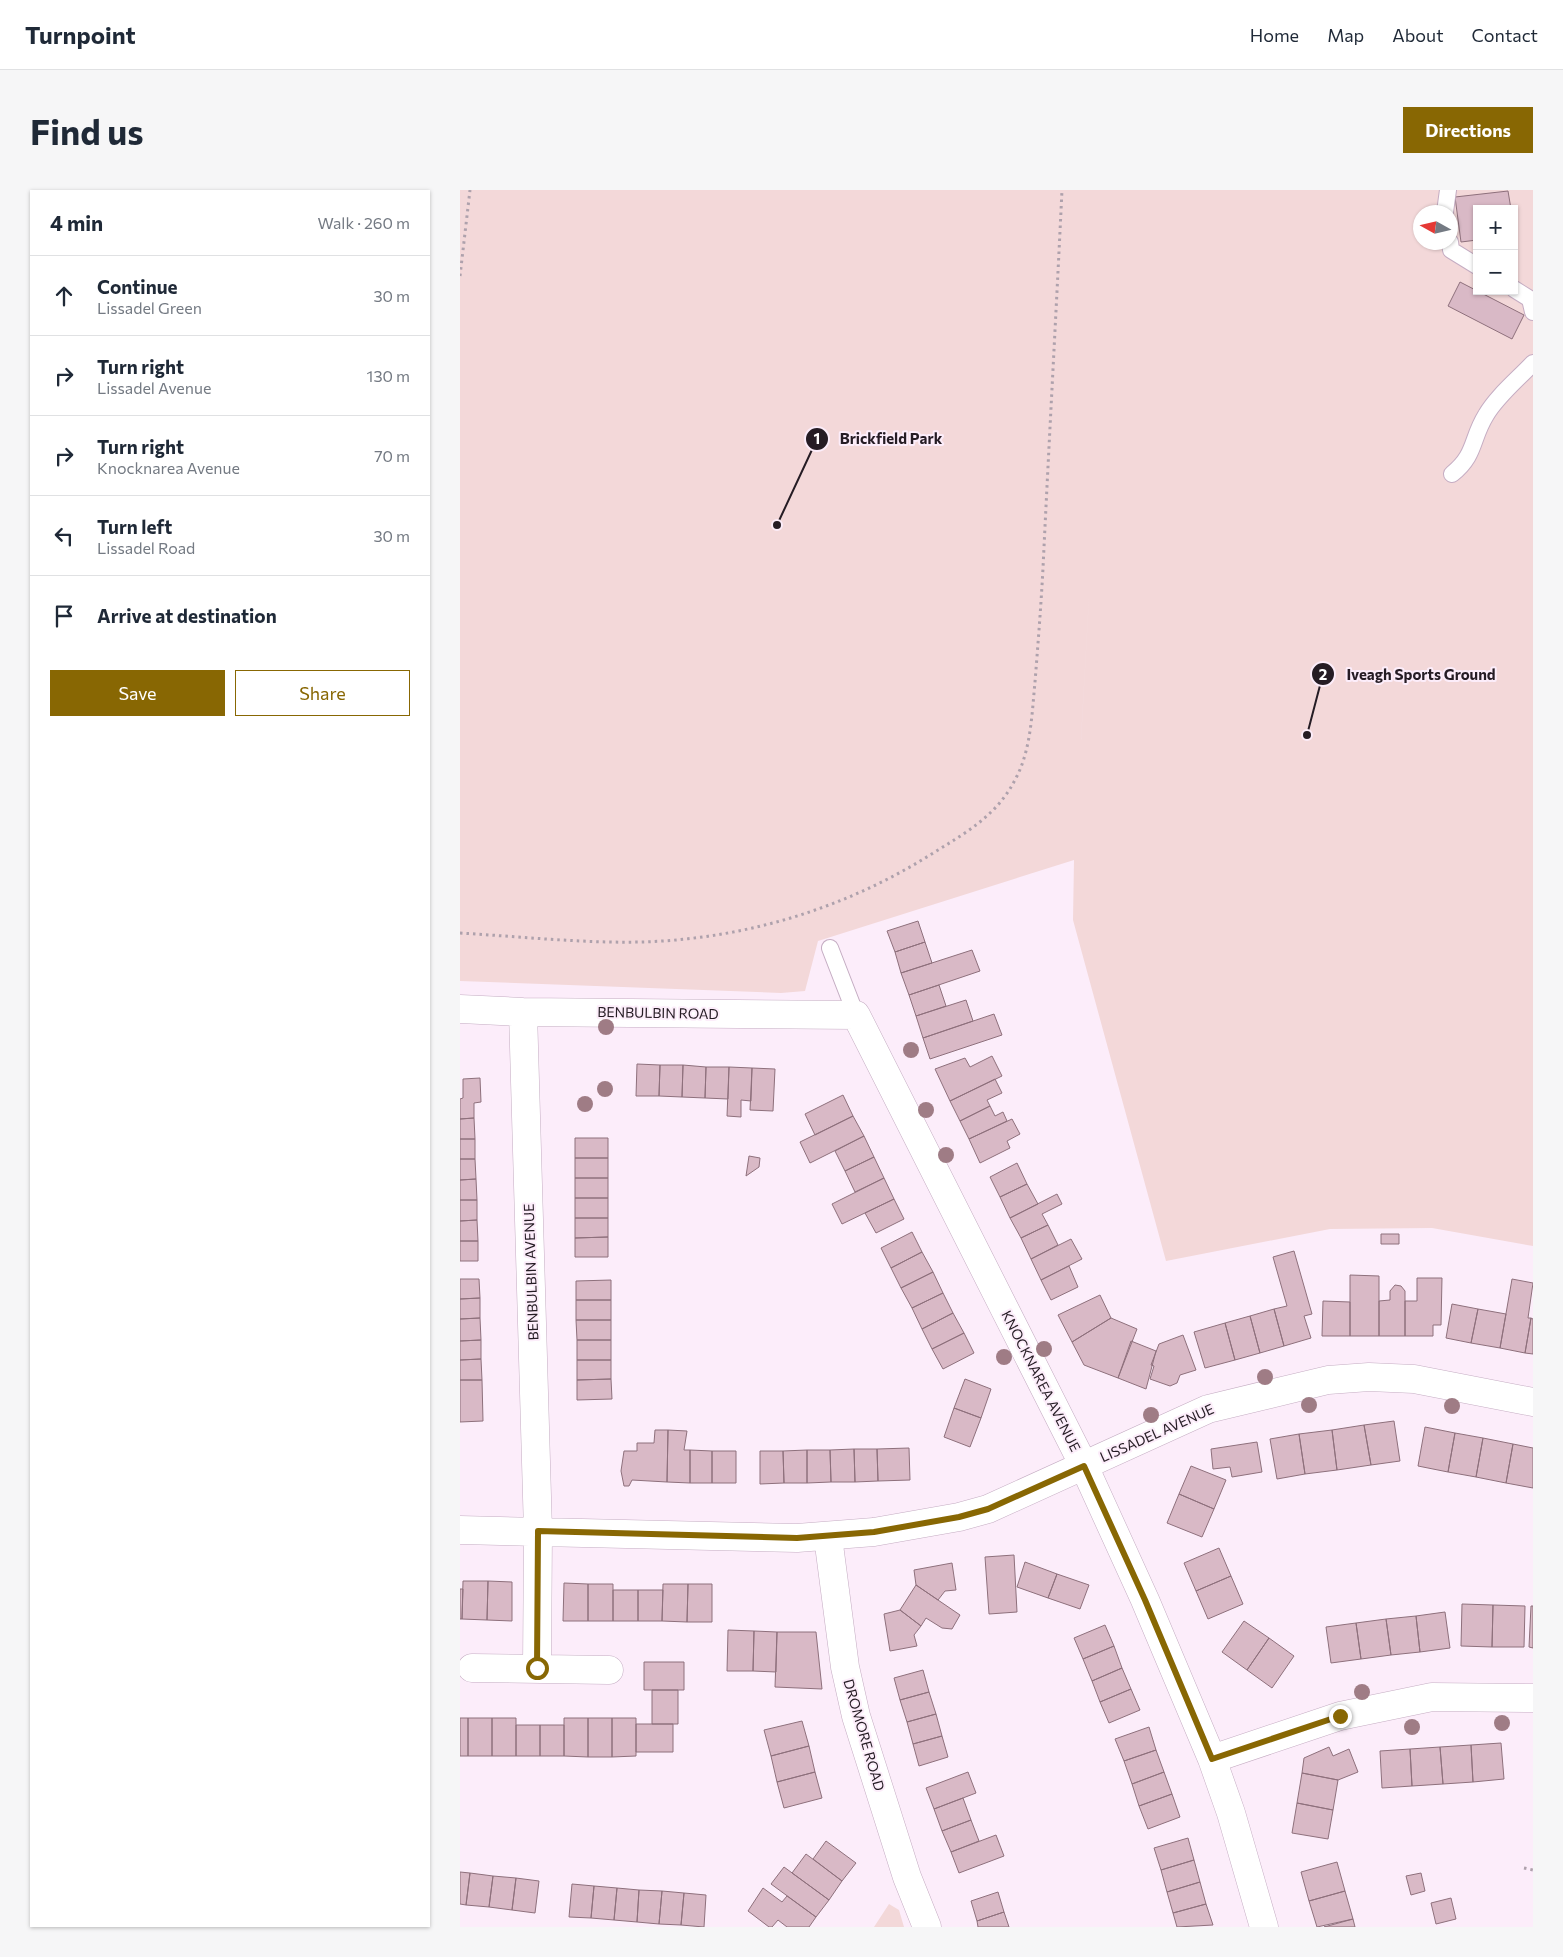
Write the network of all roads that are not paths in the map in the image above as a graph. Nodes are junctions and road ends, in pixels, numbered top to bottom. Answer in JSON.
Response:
{"nodes":[{"id":1,"x":1448,"y":190,"type":"edge"},
{"id":2,"x":1446,"y":205,"type":"edge"},
{"id":3,"x":1451,"y":250,"type":"edge"},
{"id":4,"x":1473,"y":264,"type":"edge"},
{"id":5,"x":1518,"y":292,"type":"edge"},
{"id":6,"x":1533,"y":312,"type":"edge"},
{"id":7,"x":1533,"y":363,"type":"edge"},
{"id":8,"x":1452,"y":474,"type":"dead end"},
{"id":9,"x":830,"y":948,"type":"dead end"},
{"id":10,"x":460,"y":1009,"type":"edge"},
{"id":11,"x":523,"y":1012,"type":"junction"},
{"id":12,"x":856,"y":1015,"type":"junction"},
{"id":13,"x":1533,"y":1402,"type":"edge"},
{"id":14,"x":1084,"y":1466,"type":"junction"},
{"id":15,"x":460,"y":1530,"type":"edge"},
{"id":16,"x":538,"y":1531,"type":"junction"},
{"id":17,"x":828,"y":1537,"type":"junction"},
{"id":18,"x":472,"y":1668,"type":"dead end"},
{"id":19,"x":537,"y":1668,"type":"junction"},
{"id":20,"x":609,"y":1670,"type":"dead end"},
{"id":21,"x":1533,"y":1698,"type":"edge"},
{"id":22,"x":1212,"y":1759,"type":"junction"},
{"id":23,"x":927,"y":1927,"type":"edge"},
{"id":24,"x":1264,"y":1927,"type":"edge"}],
"edges":[{"from":1,"to":2,"type":"lane"},
{"from":3,"to":4,"type":"lane"},
{"from":5,"to":6,"type":"lane"},
{"from":7,"to":8,"type":"lane"},
{"from":9,"to":12,"type":"lane"},
{"from":10,"to":11,"type":"street","name":"BENBULBIN ROAD"},
{"from":11,"to":12,"type":"street","name":"BENBULBIN ROAD"},
{"from":11,"to":16,"type":"street","name":"BENBULBIN AVENUE"},
{"from":12,"to":14,"type":"street","name":"KNOCKNAREA AVENUE"},
{"from":13,"to":14,"type":"street","name":"LISSADEL AVENUE"},
{"from":14,"to":17,"type":"street","name":"LISSADEL AVENUE"},
{"from":14,"to":22,"type":"street","name":"KNOCKNAREA AVENUE"},
{"from":15,"to":16,"type":"street","name":"LISSADEL AVENUE"},
{"from":16,"to":17,"type":"street","name":"LISSADEL AVENUE"},
{"from":16,"to":19,"type":"street","name":"BENBULBIN AVENUE"},
{"from":17,"to":23,"type":"street","name":"DROMORE ROAD"},
{"from":18,"to":19,"type":"street"},
{"from":19,"to":20,"type":"street"},
{"from":21,"to":22,"type":"street"},
{"from":22,"to":24,"type":"street","name":"KNOCKNAREA AVENUE"}]}
